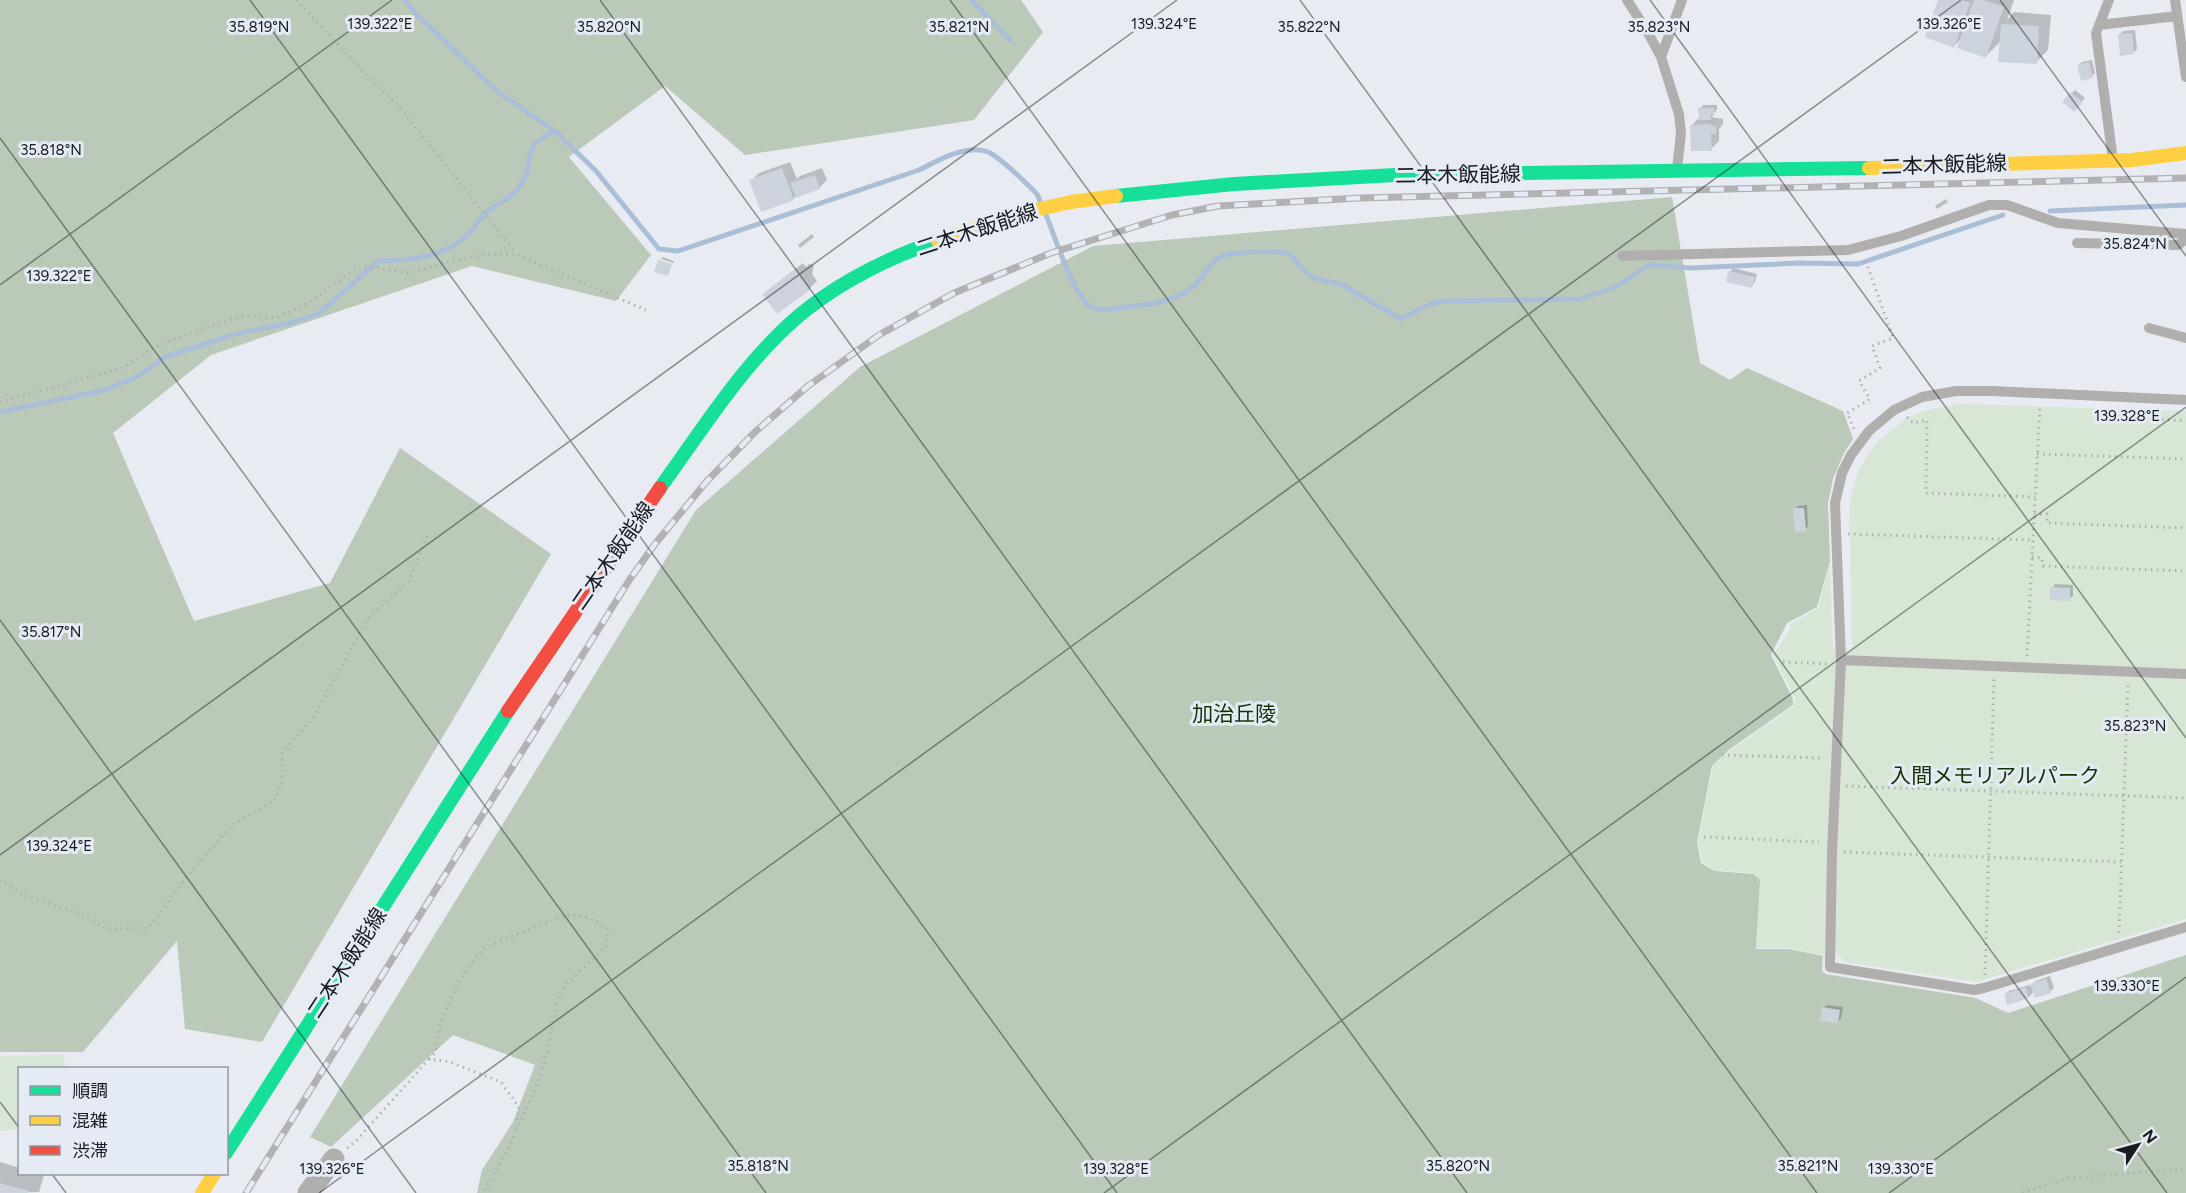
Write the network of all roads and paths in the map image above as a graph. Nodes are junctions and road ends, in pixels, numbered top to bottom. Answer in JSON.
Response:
{"nodes":[{"id":1,"x":297,"y":0,"type":"edge"},
{"id":2,"x":1627,"y":0,"type":"edge"},
{"id":3,"x":1682,"y":0,"type":"edge"},
{"id":4,"x":2109,"y":0,"type":"edge"},
{"id":5,"x":2175,"y":0,"type":"edge"},
{"id":6,"x":2177,"y":16,"type":"junction"},
{"id":7,"x":2099,"y":25,"type":"junction"},
{"id":8,"x":1660,"y":57,"type":"junction"},
{"id":9,"x":2186,"y":77,"type":"edge"},
{"id":10,"x":2186,"y":153,"type":"edge"},
{"id":11,"x":2113,"y":160,"type":"junction"},
{"id":12,"x":1676,"y":172,"type":"junction"},
{"id":13,"x":2186,"y":234,"type":"edge"},
{"id":14,"x":2186,"y":239,"type":"edge"},
{"id":15,"x":2077,"y":243,"type":"dead end"},
{"id":16,"x":516,"y":254,"type":"junction"},
{"id":17,"x":1622,"y":256,"type":"dead end"},
{"id":18,"x":1863,"y":256,"type":"dead end"},
{"id":19,"x":646,"y":310,"type":"dead end"},
{"id":20,"x":2149,"y":328,"type":"dead end"},
{"id":21,"x":2186,"y":338,"type":"edge"},
{"id":22,"x":2041,"y":394,"type":"junction"},
{"id":23,"x":2158,"y":399,"type":"junction"},
{"id":24,"x":2186,"y":399,"type":"edge"},
{"id":25,"x":0,"y":402,"type":"edge"},
{"id":26,"x":1907,"y":415,"type":"dead end"},
{"id":27,"x":2186,"y":421,"type":"edge"},
{"id":28,"x":1857,"y":435,"type":"dead end"},
{"id":29,"x":2037,"y":454,"type":"junction"},
{"id":30,"x":2186,"y":459,"type":"edge"},
{"id":31,"x":2036,"y":497,"type":"junction"},
{"id":32,"x":2034,"y":514,"type":"junction"},
{"id":33,"x":2186,"y":528,"type":"edge"},
{"id":34,"x":1846,"y":534,"type":"dead end"},
{"id":35,"x":427,"y":536,"type":"dead end"},
{"id":36,"x":2033,"y":540,"type":"junction"},
{"id":37,"x":2032,"y":557,"type":"junction"},
{"id":38,"x":2186,"y":571,"type":"edge"},
{"id":39,"x":1783,"y":662,"type":"dead end"},
{"id":40,"x":1841,"y":663,"type":"junction"},
{"id":41,"x":1994,"y":668,"type":"junction"},
{"id":42,"x":2027,"y":669,"type":"junction"},
{"id":43,"x":2128,"y":671,"type":"junction"},
{"id":44,"x":2186,"y":674,"type":"edge"},
{"id":45,"x":1722,"y":755,"type":"dead end"},
{"id":46,"x":1837,"y":759,"type":"junction"},
{"id":47,"x":1836,"y":785,"type":"junction"},
{"id":48,"x":1990,"y":792,"type":"junction"},
{"id":49,"x":2124,"y":796,"type":"junction"},
{"id":50,"x":2186,"y":798,"type":"edge"},
{"id":51,"x":1704,"y":837,"type":"dead end"},
{"id":52,"x":1833,"y":847,"type":"junction"},
{"id":53,"x":1988,"y":858,"type":"junction"},
{"id":54,"x":2121,"y":862,"type":"junction"},
{"id":55,"x":0,"y":880,"type":"edge"},
{"id":56,"x":2186,"y":927,"type":"edge"},
{"id":57,"x":2119,"y":948,"type":"junction"},
{"id":58,"x":1984,"y":988,"type":"junction"},
{"id":59,"x":429,"y":1059,"type":"junction"},
{"id":60,"x":516,"y":1131,"type":"junction"},
{"id":61,"x":228,"y":1150,"type":"edge"},
{"id":62,"x":334,"y":1159,"type":"joint"},
{"id":63,"x":2186,"y":1168,"type":"edge"},
{"id":64,"x":213,"y":1175,"type":"edge"},
{"id":65,"x":202,"y":1193,"type":"edge"},
{"id":66,"x":308,"y":1193,"type":"edge"},
{"id":67,"x":484,"y":1193,"type":"edge"},
{"id":68,"x":2022,"y":1193,"type":"edge"}],
"edges":[{"from":1,"to":16,"type":"path"},
{"from":2,"to":8,"type":"lane"},
{"from":3,"to":8,"type":"lane"},
{"from":4,"to":7,"type":"lane"},
{"from":5,"to":6,"type":"lane"},
{"from":6,"to":7,"type":"lane"},
{"from":6,"to":9,"type":"lane"},
{"from":7,"to":11,"type":"lane"},
{"from":8,"to":12,"type":"lane"},
{"from":10,"to":11,"type":"main road","name":"二本木飯能線"},
{"from":11,"to":12,"type":"main road","name":"二本木飯能線"},
{"from":12,"to":61,"type":"main road","name":"二本木飯能線"},
{"from":13,"to":17,"type":"lane"},
{"from":14,"to":15,"type":"lane"},
{"from":16,"to":19,"type":"path"},
{"from":16,"to":25,"type":"path"},
{"from":18,"to":28,"type":"path"},
{"from":20,"to":21,"type":"lane"},
{"from":22,"to":23,"type":"lane"},
{"from":22,"to":29,"type":"path"},
{"from":22,"to":40,"type":"lane"},
{"from":23,"to":24,"type":"lane"},
{"from":23,"to":27,"type":"path"},
{"from":26,"to":31,"type":"path"},
{"from":29,"to":30,"type":"path"},
{"from":29,"to":31,"type":"path"},
{"from":31,"to":32,"type":"path"},
{"from":32,"to":33,"type":"path"},
{"from":32,"to":36,"type":"path"},
{"from":34,"to":36,"type":"path"},
{"from":35,"to":55,"type":"path"},
{"from":36,"to":37,"type":"path"},
{"from":37,"to":38,"type":"path"},
{"from":37,"to":42,"type":"path"},
{"from":39,"to":40,"type":"path"},
{"from":40,"to":41,"type":"lane"},
{"from":40,"to":46,"type":"lane"},
{"from":41,"to":42,"type":"lane"},
{"from":41,"to":48,"type":"path"},
{"from":42,"to":43,"type":"lane"},
{"from":43,"to":44,"type":"lane"},
{"from":43,"to":49,"type":"path"},
{"from":45,"to":46,"type":"path"},
{"from":46,"to":47,"type":"lane"},
{"from":47,"to":48,"type":"path"},
{"from":47,"to":52,"type":"lane"},
{"from":48,"to":49,"type":"path"},
{"from":48,"to":53,"type":"path"},
{"from":49,"to":50,"type":"path"},
{"from":49,"to":54,"type":"path"},
{"from":51,"to":52,"type":"path"},
{"from":52,"to":53,"type":"path"},
{"from":52,"to":58,"type":"lane"},
{"from":53,"to":54,"type":"path"},
{"from":53,"to":58,"type":"path"},
{"from":54,"to":57,"type":"path"},
{"from":56,"to":57,"type":"lane"},
{"from":57,"to":58,"type":"lane"},
{"from":59,"to":60,"type":"path"},
{"from":59,"to":60,"type":"path"},
{"from":59,"to":62,"type":"path"},
{"from":60,"to":67,"type":"path"},
{"from":62,"to":66,"type":"street"},
{"from":63,"to":68,"type":"path"},
{"from":64,"to":65,"type":"main road"}]}
